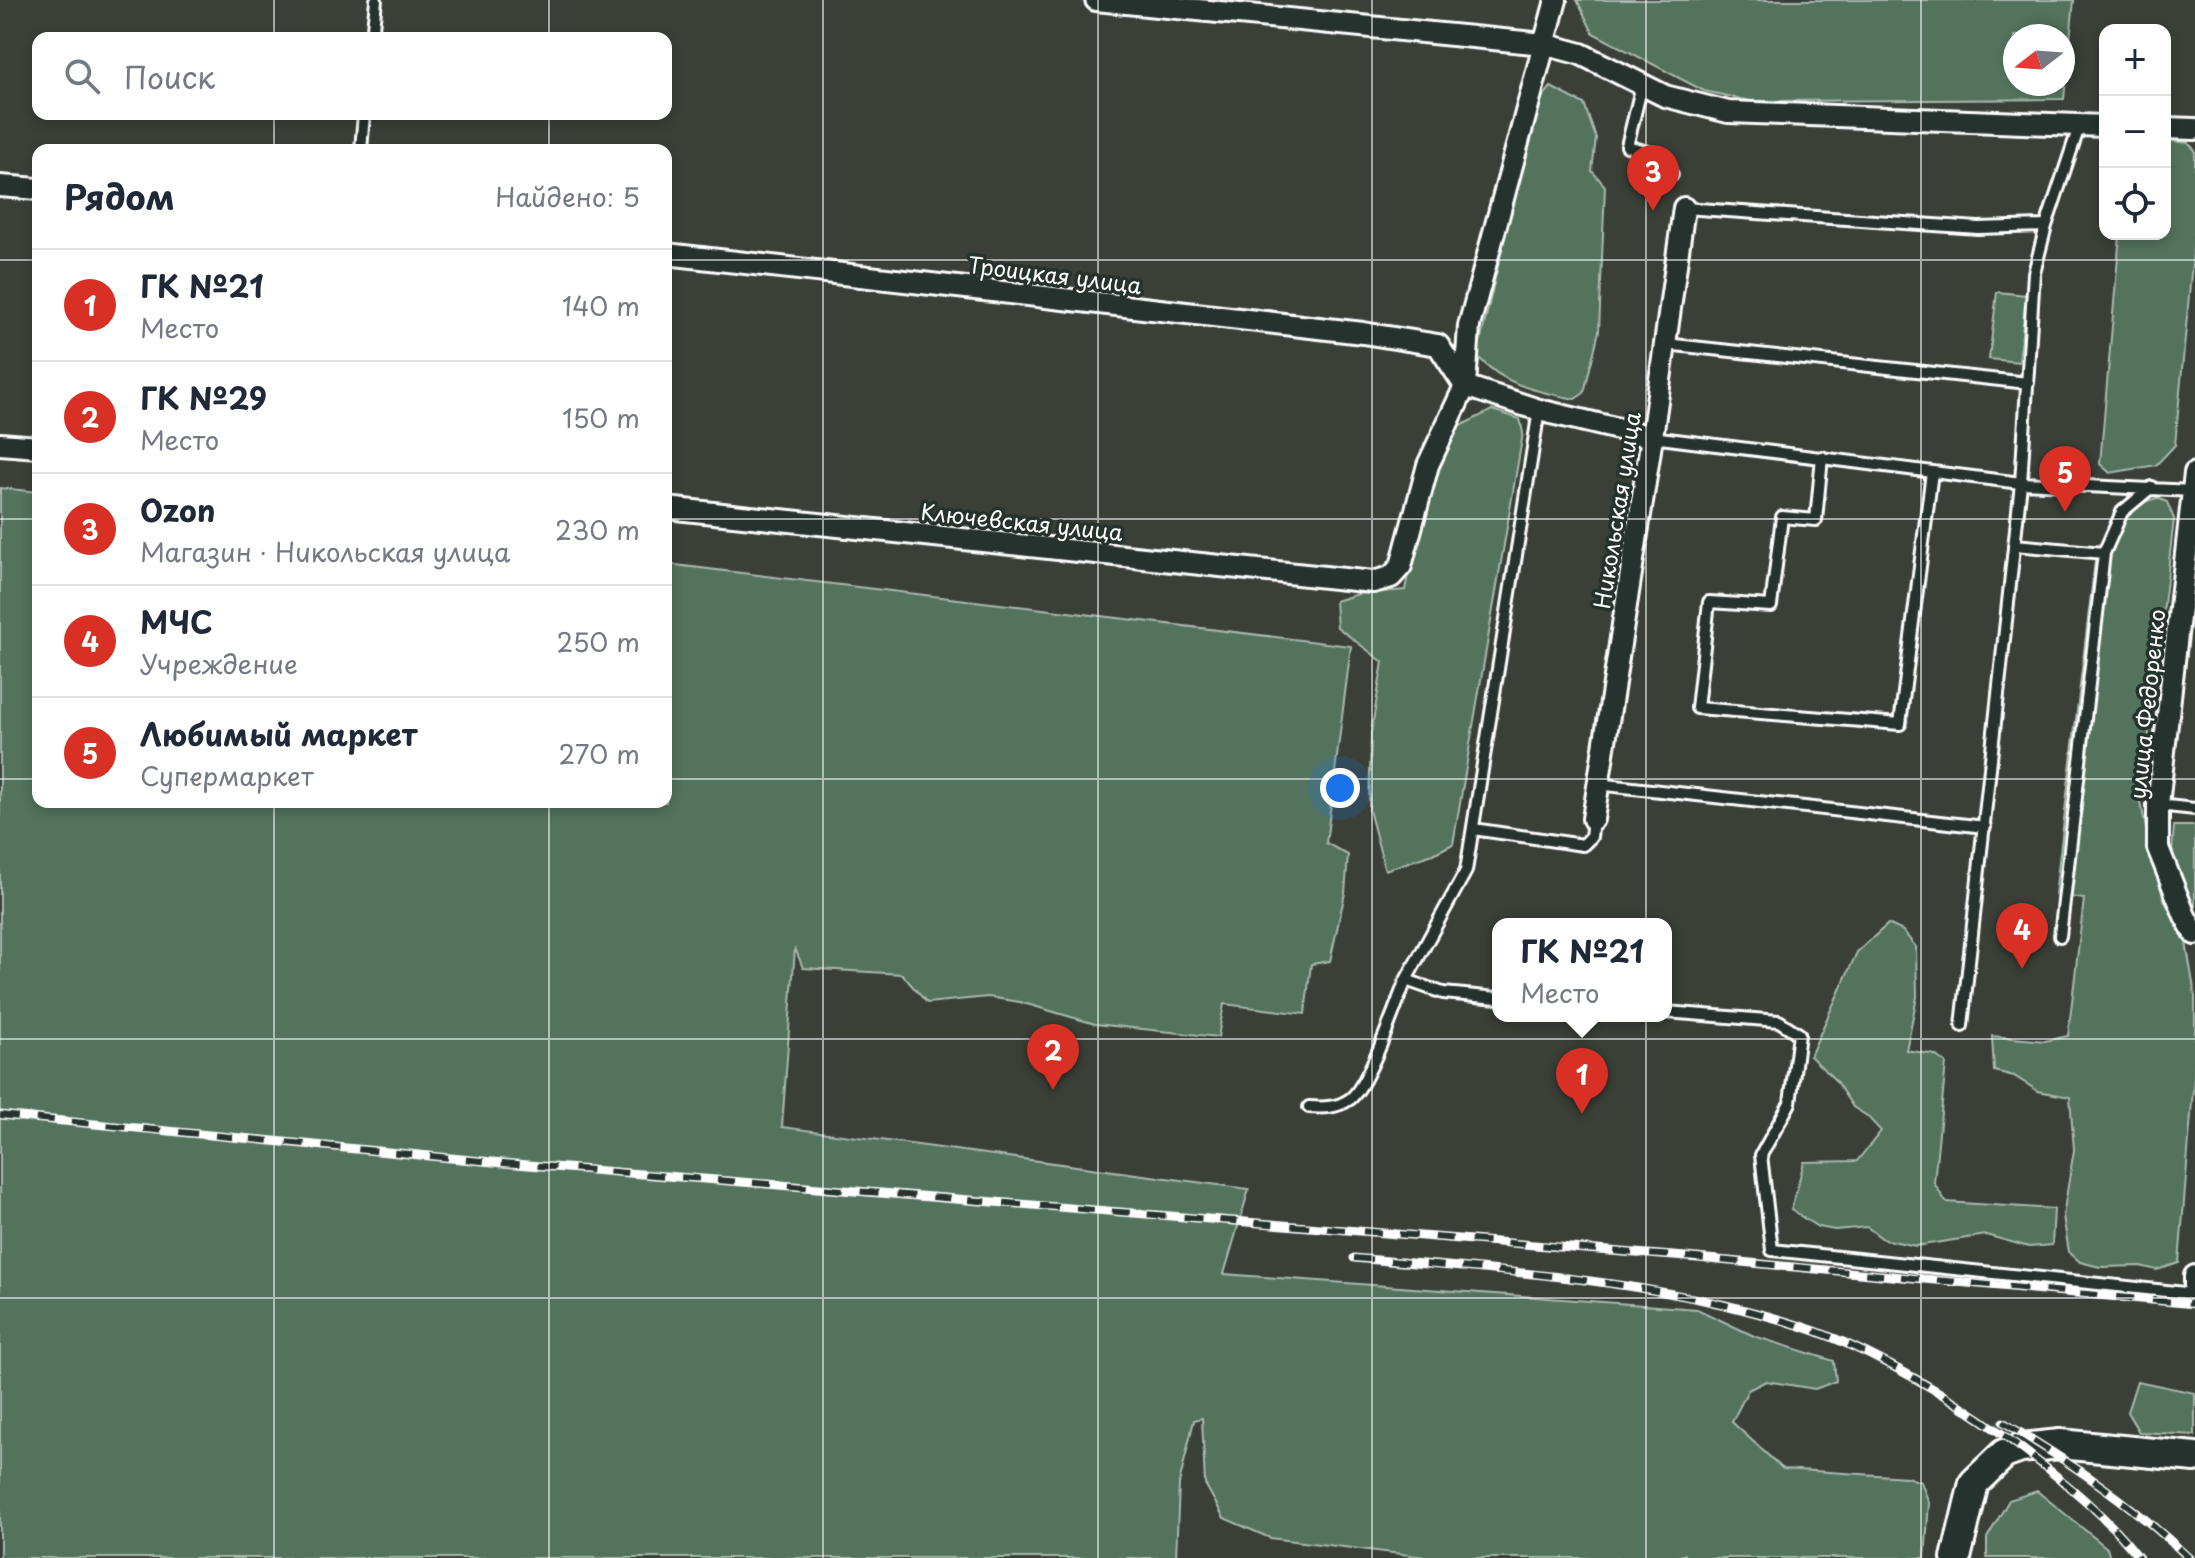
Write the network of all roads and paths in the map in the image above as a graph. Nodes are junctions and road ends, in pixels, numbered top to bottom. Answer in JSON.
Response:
{"nodes":[{"id":1,"x":376,"y":0,"type":"edge"},
{"id":2,"x":1096,"y":0,"type":"edge"},
{"id":3,"x":1556,"y":0,"type":"edge"},
{"id":4,"x":373,"y":32,"type":"edge"},
{"id":5,"x":1544,"y":44,"type":"junction"},
{"id":6,"x":1642,"y":85,"type":"junction"},
{"id":7,"x":364,"y":120,"type":"edge"},
{"id":8,"x":2080,"y":124,"type":"junction"},
{"id":9,"x":2099,"y":126,"type":"edge"},
{"id":10,"x":362,"y":144,"type":"edge"},
{"id":11,"x":1672,"y":175,"type":"dead end"},
{"id":12,"x":0,"y":186,"type":"edge"},
{"id":13,"x":32,"y":189,"type":"edge"},
{"id":14,"x":1684,"y":208,"type":"joint"},
{"id":15,"x":2046,"y":226,"type":"junction"},
{"id":16,"x":672,"y":255,"type":"edge"},
{"id":17,"x":1665,"y":344,"type":"junction"},
{"id":18,"x":2028,"y":383,"type":"junction"},
{"id":19,"x":1465,"y":386,"type":"junction"},
{"id":20,"x":1539,"y":410,"type":"junction"},
{"id":21,"x":1652,"y":437,"type":"junction"},
{"id":22,"x":0,"y":444,"type":"edge"},
{"id":23,"x":32,"y":447,"type":"edge"},
{"id":24,"x":1822,"y":457,"type":"junction"},
{"id":25,"x":1932,"y":472,"type":"junction"},
{"id":26,"x":2194,"y":482,"type":"edge"},
{"id":27,"x":2021,"y":483,"type":"junction"},
{"id":28,"x":2152,"y":487,"type":"junction"},
{"id":29,"x":672,"y":509,"type":"edge"},
{"id":30,"x":2014,"y":545,"type":"junction"},
{"id":31,"x":2104,"y":553,"type":"junction"},
{"id":32,"x":1597,"y":784,"type":"junction"},
{"id":33,"x":2158,"y":805,"type":"junction"},
{"id":34,"x":2195,"y":809,"type":"edge"},
{"id":35,"x":1593,"y":819,"type":"joint"},
{"id":36,"x":1985,"y":827,"type":"junction"},
{"id":37,"x":1473,"y":829,"type":"junction"},
{"id":38,"x":2195,"y":934,"type":"edge"},
{"id":39,"x":2060,"y":936,"type":"dead end"},
{"id":40,"x":1406,"y":980,"type":"junction"},
{"id":41,"x":1492,"y":997,"type":"edge"},
{"id":42,"x":1672,"y":1012,"type":"edge"},
{"id":43,"x":1962,"y":1026,"type":"dead end"},
{"id":44,"x":1309,"y":1107,"type":"dead end"},
{"id":45,"x":2195,"y":1276,"type":"edge"},
{"id":46,"x":2195,"y":1294,"type":"edge"},
{"id":47,"x":2195,"y":1457,"type":"edge"},
{"id":48,"x":1956,"y":1558,"type":"edge"}],
"edges":[{"from":1,"to":4,"type":"lane"},
{"from":2,"to":5,"type":"street"},
{"from":3,"to":5,"type":"street"},
{"from":5,"to":6,"type":"street"},
{"from":5,"to":19,"type":"street"},
{"from":6,"to":8,"type":"street"},
{"from":6,"to":11,"type":"lane"},
{"from":7,"to":10,"type":"lane"},
{"from":8,"to":9,"type":"street"},
{"from":8,"to":15,"type":"lane"},
{"from":12,"to":13,"type":"street"},
{"from":14,"to":15,"type":"lane"},
{"from":14,"to":17,"type":"street","name":"Никольская улица"},
{"from":15,"to":18,"type":"lane"},
{"from":16,"to":19,"type":"street","name":"Троицкая улица"},
{"from":17,"to":18,"type":"lane"},
{"from":17,"to":21,"type":"street","name":"Никольская улица"},
{"from":18,"to":27,"type":"lane"},
{"from":19,"to":20,"type":"street"},
{"from":19,"to":29,"type":"street","name":"Ключевская улица"},
{"from":20,"to":21,"type":"street"},
{"from":20,"to":37,"type":"lane"},
{"from":21,"to":24,"type":"lane"},
{"from":21,"to":32,"type":"street","name":"Никольская улица"},
{"from":22,"to":23,"type":"street"},
{"from":24,"to":25,"type":"lane"},
{"from":24,"to":25,"type":"lane"},
{"from":25,"to":27,"type":"lane"},
{"from":26,"to":28,"type":"lane"},
{"from":26,"to":33,"type":"street","name":"улица Федоренко"},
{"from":27,"to":28,"type":"lane"},
{"from":27,"to":30,"type":"lane"},
{"from":28,"to":31,"type":"lane"},
{"from":30,"to":31,"type":"lane"},
{"from":30,"to":36,"type":"lane"},
{"from":31,"to":39,"type":"lane"},
{"from":32,"to":35,"type":"street","name":"Никольская улица"},
{"from":32,"to":36,"type":"lane"},
{"from":33,"to":34,"type":"lane"},
{"from":33,"to":38,"type":"street","name":"улица Федоренко"},
{"from":35,"to":37,"type":"lane"},
{"from":36,"to":43,"type":"lane"},
{"from":37,"to":40,"type":"lane"},
{"from":40,"to":41,"type":"lane"},
{"from":40,"to":44,"type":"lane"},
{"from":42,"to":46,"type":"lane"},
{"from":45,"to":46,"type":"street"},
{"from":47,"to":48,"type":"main road"}]}
